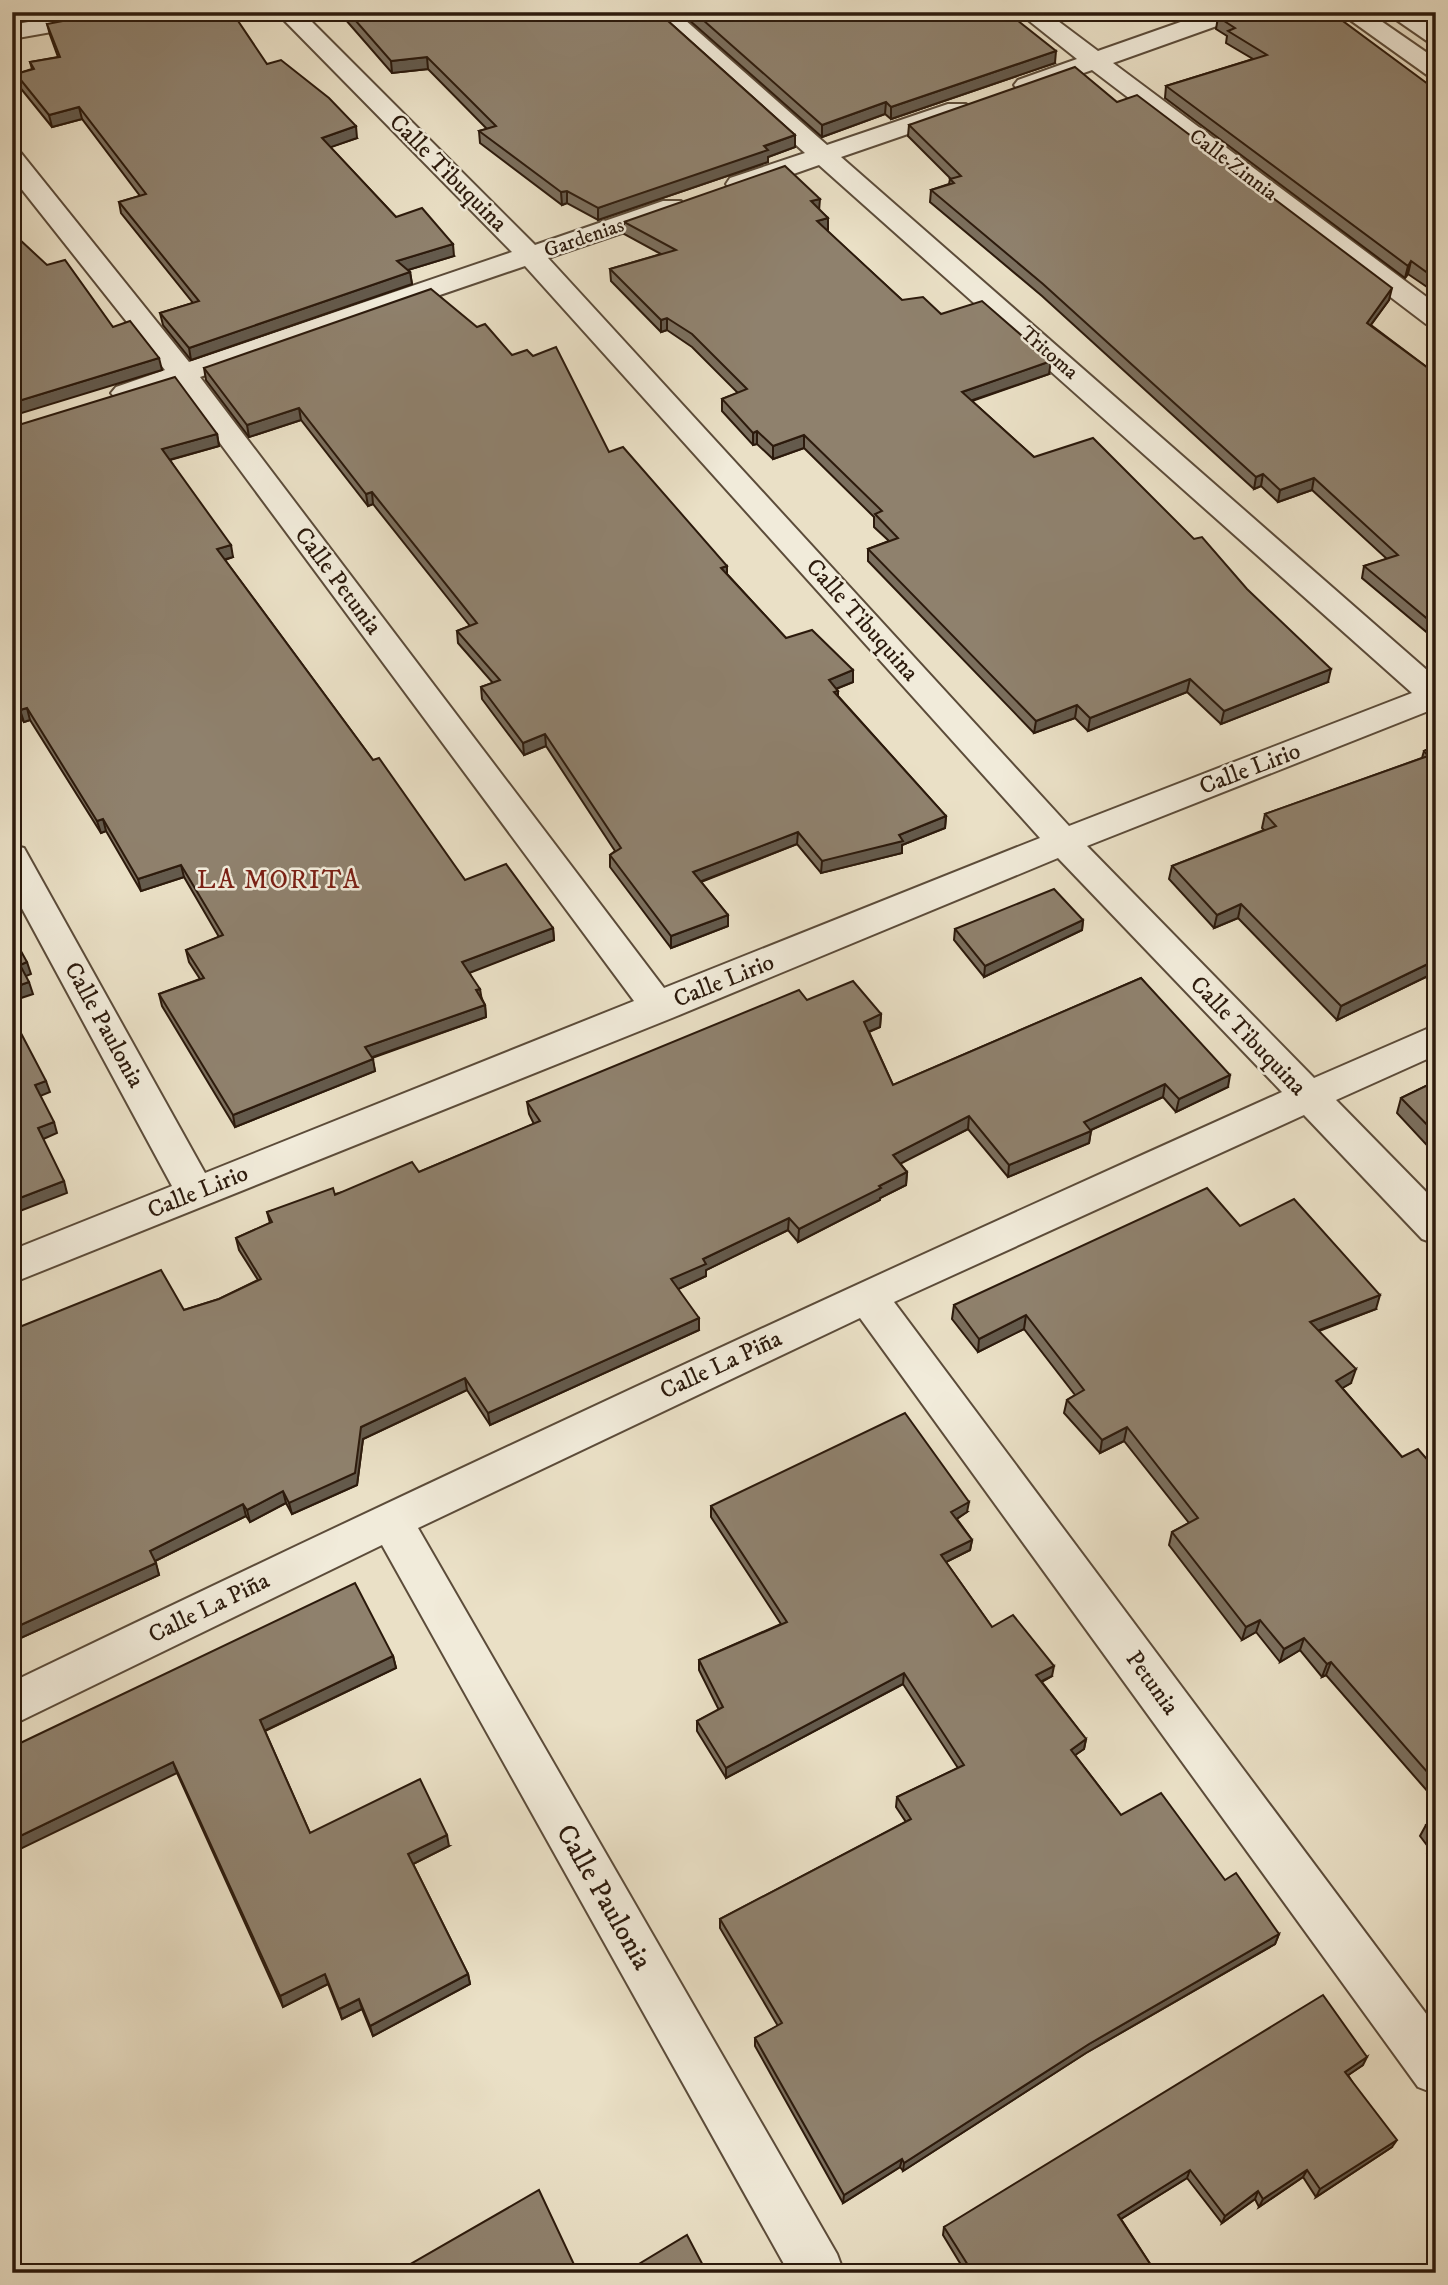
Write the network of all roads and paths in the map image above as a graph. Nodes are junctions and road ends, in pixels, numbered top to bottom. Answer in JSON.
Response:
{"nodes":[{"id":1,"x":125,"y":12,"type":"edge"},
{"id":2,"x":288,"y":12,"type":"edge"},
{"id":3,"x":661,"y":12,"type":"edge"},
{"id":4,"x":1030,"y":12,"type":"edge"},
{"id":5,"x":1233,"y":12,"type":"edge"},
{"id":6,"x":1351,"y":12,"type":"edge"},
{"id":7,"x":1397,"y":12,"type":"edge"},
{"id":8,"x":12,"y":32,"type":"edge"},
{"id":9,"x":1436,"y":36,"type":"edge"},
{"id":10,"x":1096,"y":62,"type":"junction"},
{"id":11,"x":1436,"y":70,"type":"edge"},
{"id":12,"x":1005,"y":93,"type":"edge"},
{"id":13,"x":979,"y":102,"type":"edge"},
{"id":14,"x":824,"y":155,"type":"junction"},
{"id":15,"x":12,"y":159,"type":"edge"},
{"id":16,"x":530,"y":256,"type":"junction"},
{"id":17,"x":1436,"y":318,"type":"edge"},
{"id":18,"x":184,"y":375,"type":"junction"},
{"id":19,"x":104,"y":400,"type":"edge"},
{"id":20,"x":1436,"y":696,"type":"edge"},
{"id":21,"x":1063,"y":842,"type":"junction"},
{"id":22,"x":12,"y":857,"type":"edge"},
{"id":23,"x":659,"y":1007,"type":"junction"},
{"id":24,"x":1436,"y":1039,"type":"edge"},
{"id":25,"x":1307,"y":1098,"type":"junction"},
{"id":26,"x":196,"y":1193,"type":"junction"},
{"id":27,"x":1436,"y":1228,"type":"edge"},
{"id":28,"x":12,"y":1267,"type":"edge"},
{"id":29,"x":867,"y":1296,"type":"junction"},
{"id":30,"x":391,"y":1520,"type":"junction"},
{"id":31,"x":12,"y":1704,"type":"edge"},
{"id":32,"x":1436,"y":2069,"type":"edge"},
{"id":33,"x":818,"y":2273,"type":"edge"}],
"edges":[{"from":1,"to":8,"type":"street"},
{"from":2,"to":16,"type":"street","name":"Calle Tibuquina"},
{"from":3,"to":14,"type":"street","name":"Tritoma"},
{"from":4,"to":10,"type":"street","name":"Calle Zinnia"},
{"from":5,"to":10,"type":"street"},
{"from":6,"to":11,"type":"street"},
{"from":7,"to":9,"type":"street"},
{"from":10,"to":12,"type":"street"},
{"from":10,"to":17,"type":"street","name":"Calle Zinnia"},
{"from":13,"to":14,"type":"street","name":"Gardenias"},
{"from":14,"to":16,"type":"street","name":"Gardenias"},
{"from":14,"to":20,"type":"street","name":"Tritoma"},
{"from":15,"to":18,"type":"street","name":"Calle Petunia"},
{"from":16,"to":18,"type":"street","name":"Gardenias"},
{"from":16,"to":21,"type":"street","name":"Calle Tibuquina"},
{"from":18,"to":19,"type":"street","name":"Gardenias"},
{"from":18,"to":23,"type":"street","name":"Calle Petunia"},
{"from":20,"to":21,"type":"street","name":"Calle Lirio"},
{"from":21,"to":23,"type":"street","name":"Calle Lirio"},
{"from":21,"to":25,"type":"street","name":"Calle Tibuquina"},
{"from":22,"to":26,"type":"street","name":"Calle Paulonia"},
{"from":23,"to":26,"type":"street","name":"Calle Lirio"},
{"from":24,"to":25,"type":"street","name":"Calle La Piña"},
{"from":25,"to":27,"type":"street","name":"Calle Tibuquina"},
{"from":25,"to":29,"type":"street","name":"Calle La Piña"},
{"from":26,"to":28,"type":"street","name":"Calle Lirio"},
{"from":29,"to":30,"type":"street","name":"Calle La Piña"},
{"from":29,"to":32,"type":"street","name":"Petunia"},
{"from":30,"to":31,"type":"street","name":"Calle La Piña"},
{"from":30,"to":33,"type":"street","name":"Calle Paulonia"}]}
